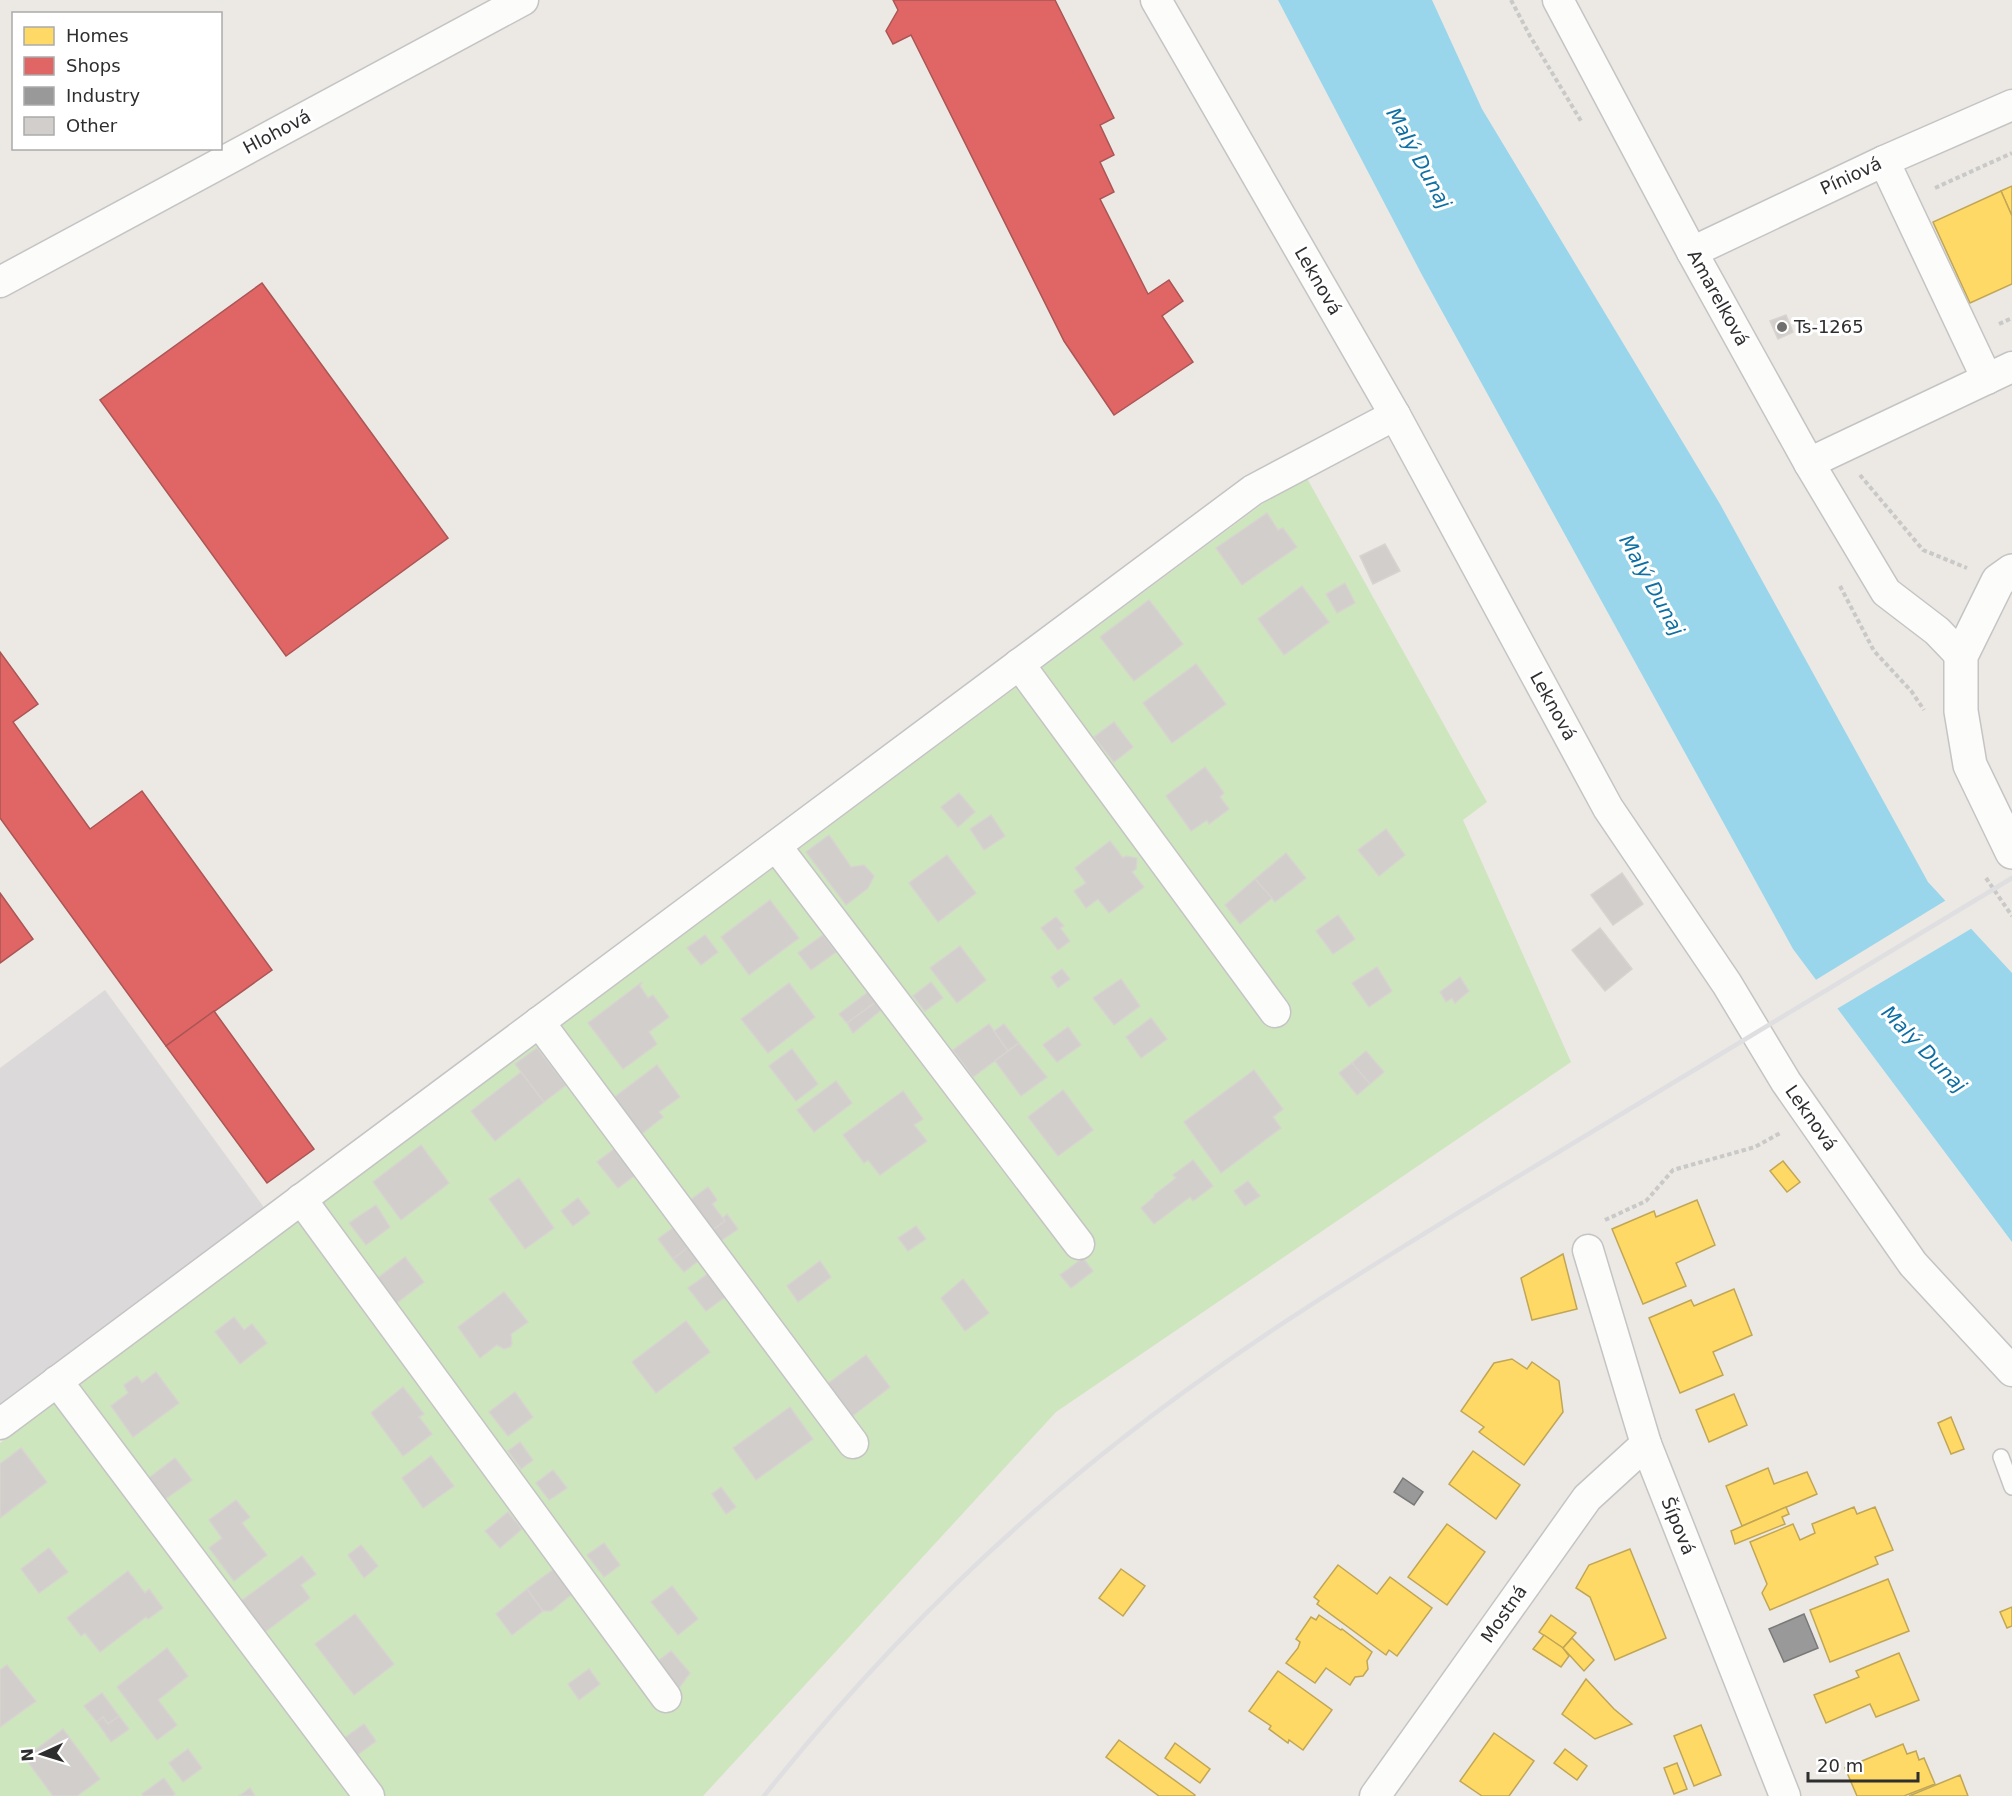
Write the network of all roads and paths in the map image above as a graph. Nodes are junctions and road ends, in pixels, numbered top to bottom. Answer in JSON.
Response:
{"nodes":[{"id":1,"x":523,"y":0,"type":"edge"},
{"id":2,"x":1156,"y":0,"type":"edge"},
{"id":3,"x":1558,"y":0,"type":"edge"},
{"id":4,"x":2012,"y":105,"type":"edge"},
{"id":5,"x":2012,"y":153,"type":"edge"},
{"id":6,"x":1884,"y":160,"type":"junction"},
{"id":7,"x":1904,"y":202,"type":"junction"},
{"id":8,"x":1692,"y":252,"type":"junction"},
{"id":9,"x":0,"y":282,"type":"edge"},
{"id":10,"x":1999,"y":373,"type":"edge"},
{"id":11,"x":1395,"y":415,"type":"junction"},
{"id":12,"x":1838,"y":449,"type":"junction"},
{"id":13,"x":1809,"y":463,"type":"junction"},
{"id":14,"x":2005,"y":576,"type":"edge"},
{"id":15,"x":1838,"y":582,"type":"dead end"},
{"id":16,"x":1961,"y":656,"type":"junction"},
{"id":17,"x":1019,"y":664,"type":"junction"},
{"id":18,"x":1926,"y":715,"type":"dead end"},
{"id":19,"x":776,"y":846,"type":"junction"},
{"id":20,"x":2012,"y":852,"type":"edge"},
{"id":21,"x":1981,"y":869,"type":"dead end"},
{"id":22,"x":2012,"y":916,"type":"edge"},
{"id":23,"x":1275,"y":1012,"type":"dead end"},
{"id":24,"x":539,"y":1022,"type":"junction"},
{"id":25,"x":1809,"y":1116,"type":"junction"},
{"id":26,"x":301,"y":1199,"type":"junction"},
{"id":27,"x":1079,"y":1244,"type":"dead end"},
{"id":28,"x":1587,"y":1250,"type":"joint"},
{"id":29,"x":2012,"y":1371,"type":"edge"},
{"id":30,"x":57,"y":1381,"type":"junction"},
{"id":31,"x":0,"y":1424,"type":"edge"},
{"id":32,"x":853,"y":1443,"type":"dead end"},
{"id":33,"x":1646,"y":1444,"type":"junction"},
{"id":34,"x":2001,"y":1457,"type":"dead end"},
{"id":35,"x":2012,"y":1487,"type":"edge"},
{"id":36,"x":666,"y":1696,"type":"dead end"},
{"id":37,"x":369,"y":1796,"type":"edge"},
{"id":38,"x":1375,"y":1796,"type":"edge"},
{"id":39,"x":1785,"y":1796,"type":"edge"}],
"edges":[{"from":1,"to":9,"type":"street","name":"Hlohová"},
{"from":2,"to":11,"type":"street","name":"Leknová"},
{"from":3,"to":8,"type":"street","name":"Amarelková"},
{"from":4,"to":6,"type":"street","name":"Píniová"},
{"from":5,"to":7,"type":"path"},
{"from":6,"to":7,"type":"street"},
{"from":6,"to":8,"type":"street","name":"Píniová"},
{"from":7,"to":10,"type":"street"},
{"from":8,"to":13,"type":"street","name":"Amarelková"},
{"from":10,"to":12,"type":"street"},
{"from":11,"to":17,"type":"street"},
{"from":11,"to":25,"type":"street","name":"Leknová"},
{"from":12,"to":13,"type":"street"},
{"from":12,"to":14,"type":"path"},
{"from":13,"to":16,"type":"street","name":"Amarelková"},
{"from":14,"to":16,"type":"main road"},
{"from":15,"to":18,"type":"path"},
{"from":16,"to":20,"type":"main road"},
{"from":17,"to":19,"type":"street"},
{"from":17,"to":23,"type":"street"},
{"from":19,"to":24,"type":"street"},
{"from":19,"to":27,"type":"street"},
{"from":21,"to":22,"type":"path"},
{"from":24,"to":26,"type":"street"},
{"from":24,"to":32,"type":"street"},
{"from":25,"to":28,"type":"path"},
{"from":25,"to":29,"type":"street","name":"Leknová"},
{"from":26,"to":30,"type":"street"},
{"from":26,"to":36,"type":"street"},
{"from":28,"to":33,"type":"street","name":"Šípová"},
{"from":30,"to":31,"type":"street"},
{"from":30,"to":37,"type":"street"},
{"from":33,"to":38,"type":"street","name":"Mostná"},
{"from":33,"to":39,"type":"street","name":"Šípová"},
{"from":34,"to":35,"type":"lane"}]}
